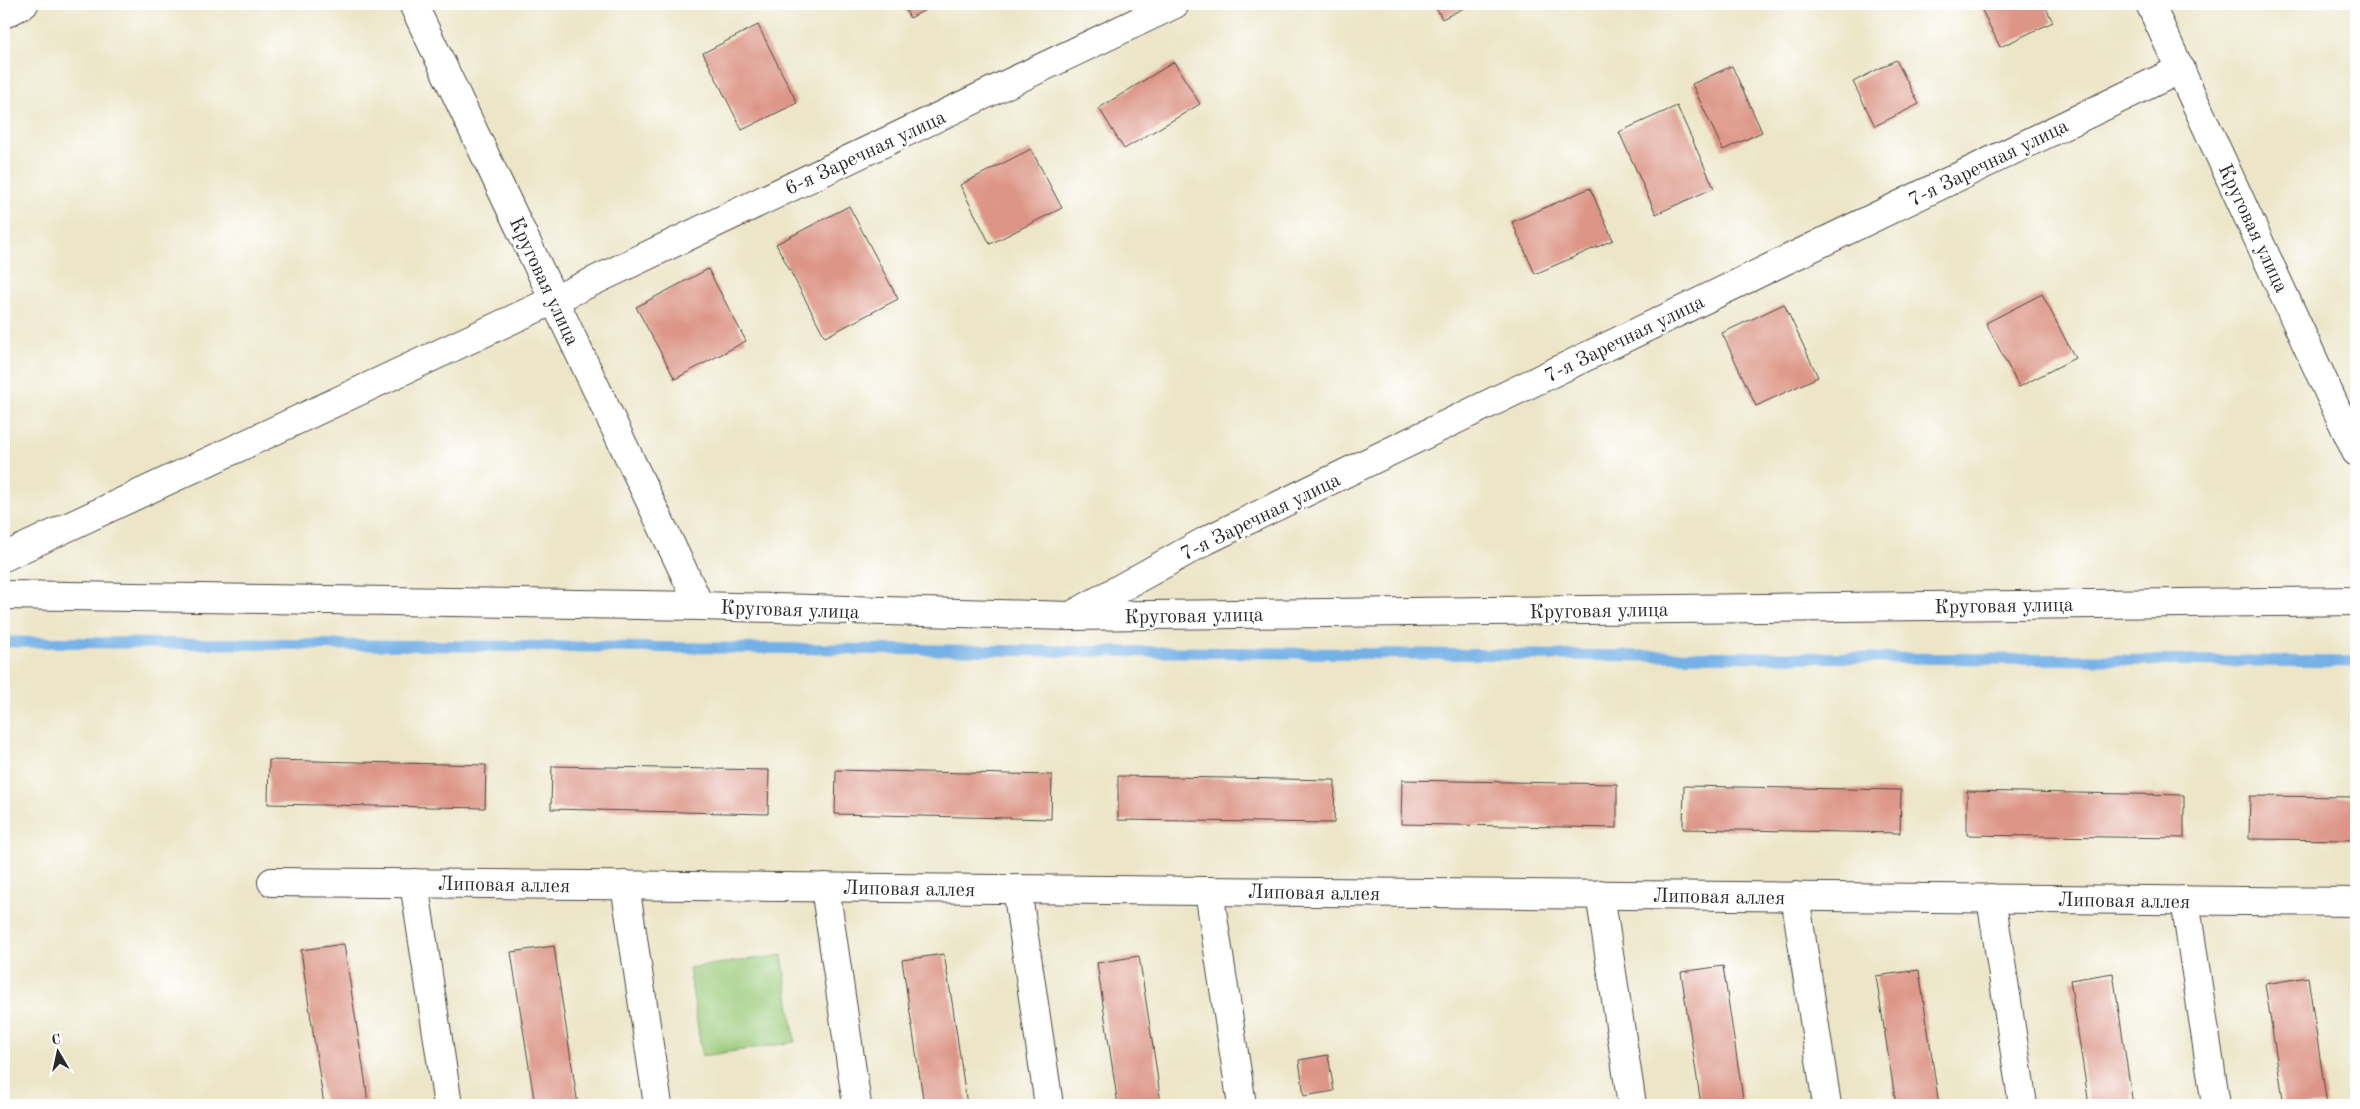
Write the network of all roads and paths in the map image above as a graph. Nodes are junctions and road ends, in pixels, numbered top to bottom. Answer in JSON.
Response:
{"nodes":[{"id":1,"x":24,"y":4,"type":"edge"},
{"id":2,"x":413,"y":4,"type":"edge"},
{"id":3,"x":1175,"y":4,"type":"edge"},
{"id":4,"x":2150,"y":4,"type":"edge"},
{"id":5,"x":4,"y":14,"type":"edge"},
{"id":6,"x":2181,"y":69,"type":"junction"},
{"id":7,"x":554,"y":300,"type":"junction"},
{"id":8,"x":2356,"y":452,"type":"edge"},
{"id":9,"x":4,"y":557,"type":"edge"},
{"id":10,"x":4,"y":595,"type":"edge"},
{"id":11,"x":2356,"y":601,"type":"edge"},
{"id":12,"x":700,"y":606,"type":"junction"},
{"id":13,"x":1070,"y":616,"type":"junction"},
{"id":14,"x":272,"y":882,"type":"dead end"},
{"id":15,"x":414,"y":883,"type":"junction"},
{"id":16,"x":625,"y":885,"type":"junction"},
{"id":17,"x":825,"y":887,"type":"junction"},
{"id":18,"x":1017,"y":889,"type":"junction"},
{"id":19,"x":1209,"y":891,"type":"junction"},
{"id":20,"x":1600,"y":894,"type":"junction"},
{"id":21,"x":1795,"y":896,"type":"junction"},
{"id":22,"x":1991,"y":898,"type":"junction"},
{"id":23,"x":2185,"y":900,"type":"junction"},
{"id":24,"x":2356,"y":902,"type":"edge"},
{"id":25,"x":448,"y":1105,"type":"edge"},
{"id":26,"x":658,"y":1105,"type":"edge"},
{"id":27,"x":857,"y":1105,"type":"edge"},
{"id":28,"x":1049,"y":1105,"type":"edge"},
{"id":29,"x":1242,"y":1105,"type":"edge"},
{"id":30,"x":1632,"y":1105,"type":"edge"},
{"id":31,"x":1827,"y":1105,"type":"edge"},
{"id":32,"x":2022,"y":1105,"type":"edge"},
{"id":33,"x":2216,"y":1105,"type":"edge"}],
"edges":[{"from":1,"to":5,"type":"street"},
{"from":2,"to":7,"type":"street","name":"Круговая улица"},
{"from":3,"to":7,"type":"street","name":"6-я Заречная улица"},
{"from":4,"to":6,"type":"street","name":"Круговая улица"},
{"from":6,"to":8,"type":"street","name":"Круговая улица"},
{"from":6,"to":13,"type":"street","name":"7-я Заречная улица"},
{"from":7,"to":9,"type":"street","name":"6-я Заречная улица"},
{"from":7,"to":12,"type":"street","name":"Круговая улица"},
{"from":10,"to":12,"type":"street"},
{"from":11,"to":13,"type":"street","name":"Круговая улица"},
{"from":12,"to":13,"type":"street","name":"Круговая улица"},
{"from":14,"to":15,"type":"street","name":"Липовая аллея"},
{"from":15,"to":16,"type":"street","name":"Липовая аллея"},
{"from":15,"to":25,"type":"street"},
{"from":16,"to":17,"type":"street","name":"Липовая аллея"},
{"from":16,"to":26,"type":"street"},
{"from":17,"to":18,"type":"street","name":"Липовая аллея"},
{"from":17,"to":27,"type":"street"},
{"from":18,"to":19,"type":"street","name":"Липовая аллея"},
{"from":18,"to":28,"type":"street"},
{"from":19,"to":20,"type":"street","name":"Липовая аллея"},
{"from":19,"to":29,"type":"street"},
{"from":20,"to":21,"type":"street","name":"Липовая аллея"},
{"from":20,"to":30,"type":"street"},
{"from":21,"to":22,"type":"street","name":"Липовая аллея"},
{"from":21,"to":31,"type":"street"},
{"from":22,"to":23,"type":"street","name":"Липовая аллея"},
{"from":22,"to":32,"type":"street"},
{"from":23,"to":24,"type":"street","name":"Липовая аллея"},
{"from":23,"to":33,"type":"street"}]}
